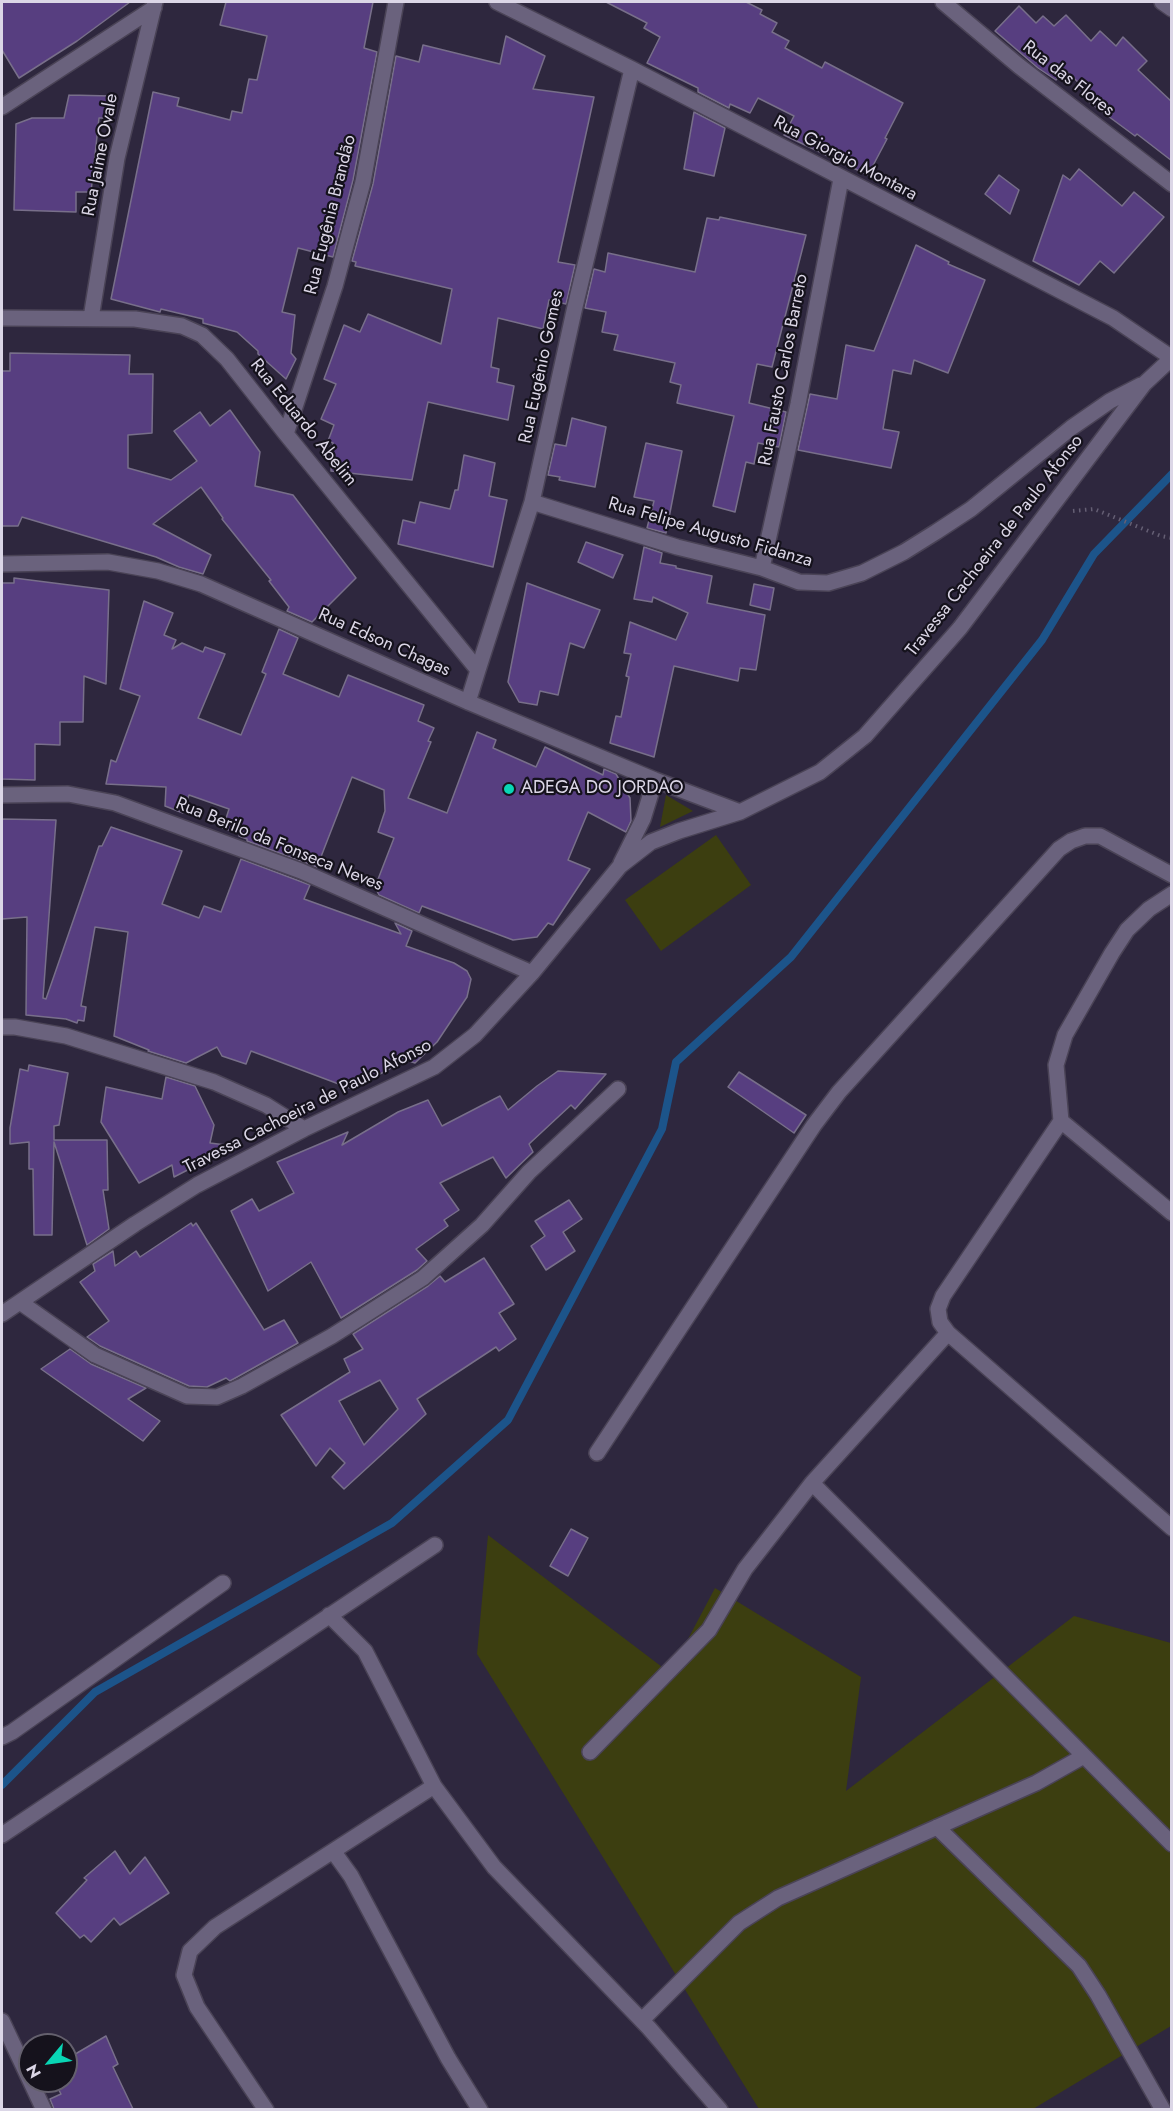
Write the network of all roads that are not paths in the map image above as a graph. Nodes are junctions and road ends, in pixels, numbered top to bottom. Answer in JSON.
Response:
{"nodes":[{"id":1,"x":396,"y":2,"type":"edge"},
{"id":2,"x":497,"y":2,"type":"edge"},
{"id":3,"x":943,"y":2,"type":"edge"},
{"id":4,"x":1162,"y":2,"type":"edge"},
{"id":5,"x":154,"y":5,"type":"edge"},
{"id":6,"x":1172,"y":9,"type":"edge"},
{"id":7,"x":632,"y":69,"type":"junction"},
{"id":8,"x":2,"y":107,"type":"edge"},
{"id":9,"x":841,"y":179,"type":"junction"},
{"id":10,"x":1172,"y":184,"type":"edge"},
{"id":11,"x":2,"y":318,"type":"edge"},
{"id":12,"x":91,"y":318,"type":"junction"},
{"id":13,"x":1172,"y":358,"type":"edge"},
{"id":14,"x":1144,"y":384,"type":"junction"},
{"id":15,"x":286,"y":434,"type":"junction"},
{"id":16,"x":532,"y":502,"type":"junction"},
{"id":17,"x":2,"y":564,"type":"edge"},
{"id":18,"x":762,"y":568,"type":"junction"},
{"id":19,"x":478,"y":670,"type":"junction"},
{"id":20,"x":468,"y":702,"type":"junction"},
{"id":21,"x":655,"y":780,"type":"junction"},
{"id":22,"x":2,"y":795,"type":"edge"},
{"id":23,"x":740,"y":812,"type":"junction"},
{"id":24,"x":620,"y":866,"type":"junction"},
{"id":25,"x":1172,"y":875,"type":"edge"},
{"id":26,"x":1172,"y":894,"type":"edge"},
{"id":27,"x":532,"y":973,"type":"junction"},
{"id":28,"x":2,"y":1027,"type":"edge"},
{"id":29,"x":618,"y":1089,"type":"dead end"},
{"id":30,"x":1060,"y":1121,"type":"junction"},
{"id":31,"x":304,"y":1129,"type":"junction"},
{"id":32,"x":1172,"y":1213,"type":"edge"},
{"id":33,"x":20,"y":1302,"type":"junction"},
{"id":34,"x":2,"y":1314,"type":"edge"},
{"id":35,"x":948,"y":1333,"type":"junction"},
{"id":36,"x":597,"y":1452,"type":"dead end"},
{"id":37,"x":812,"y":1483,"type":"junction"},
{"id":38,"x":1172,"y":1528,"type":"edge"},
{"id":39,"x":435,"y":1545,"type":"dead end"},
{"id":40,"x":223,"y":1583,"type":"dead end"},
{"id":41,"x":330,"y":1615,"type":"junction"},
{"id":42,"x":2,"y":1737,"type":"edge"},
{"id":43,"x":590,"y":1752,"type":"dead end"},
{"id":44,"x":1084,"y":1755,"type":"junction"},
{"id":45,"x":434,"y":1786,"type":"junction"},
{"id":46,"x":937,"y":1827,"type":"junction"},
{"id":47,"x":2,"y":1835,"type":"edge"},
{"id":48,"x":1172,"y":1844,"type":"edge"},
{"id":49,"x":333,"y":1851,"type":"junction"},
{"id":50,"x":642,"y":2020,"type":"junction"},
{"id":51,"x":2,"y":2021,"type":"edge"},
{"id":52,"x":44,"y":2109,"type":"edge"},
{"id":53,"x":266,"y":2109,"type":"edge"},
{"id":54,"x":480,"y":2109,"type":"edge"},
{"id":55,"x":720,"y":2109,"type":"edge"},
{"id":56,"x":1163,"y":2109,"type":"edge"}],
"edges":[{"from":1,"to":15,"type":"street","name":"Rua Eugênia Brandão"},
{"from":2,"to":7,"type":"street","name":"Rua Giorgio Montara"},
{"from":3,"to":10,"type":"street","name":"Rua das Flores"},
{"from":4,"to":6,"type":"street"},
{"from":5,"to":8,"type":"street"},
{"from":5,"to":12,"type":"street","name":"Rua Jaime Ovale"},
{"from":7,"to":9,"type":"street","name":"Rua Giorgio Montara"},
{"from":7,"to":16,"type":"street","name":"Rua Eugênio Gomes"},
{"from":9,"to":13,"type":"street","name":"Rua Giorgio Montara"},
{"from":9,"to":18,"type":"street","name":"Rua Fausto Carlos Barreto"},
{"from":11,"to":12,"type":"street","name":"Rua Eduardo Abelim"},
{"from":12,"to":15,"type":"street","name":"Rua Eduardo Abelim"},
{"from":13,"to":14,"type":"street","name":"Travessa Cachoeira de Paulo Afonso"},
{"from":14,"to":18,"type":"street","name":"Rua Felipe Augusto Fidanza"},
{"from":14,"to":23,"type":"street","name":"Travessa Cachoeira de Paulo Afonso"},
{"from":15,"to":19,"type":"street","name":"Rua Eduardo Abelim"},
{"from":16,"to":18,"type":"street","name":"Rua Felipe Augusto Fidanza"},
{"from":16,"to":19,"type":"street","name":"Rua Eugênio Gomes"},
{"from":17,"to":20,"type":"street","name":"Rua Edson Chagas"},
{"from":19,"to":20,"type":"street"},
{"from":20,"to":21,"type":"street","name":"Rua Edson Chagas"},
{"from":21,"to":23,"type":"street","name":"Rua Edson Chagas"},
{"from":21,"to":24,"type":"street","name":"Travessa Cachoeira de Paulo Afonso"},
{"from":22,"to":27,"type":"street","name":"Rua Berilo da Fonseca Neves"},
{"from":23,"to":24,"type":"street","name":"Travessa Cachoeira de Paulo Afonso"},
{"from":24,"to":27,"type":"street","name":"Travessa Cachoeira de Paulo Afonso"},
{"from":25,"to":36,"type":"street"},
{"from":26,"to":30,"type":"street"},
{"from":27,"to":31,"type":"street","name":"Travessa Cachoeira de Paulo Afonso"},
{"from":28,"to":31,"type":"street"},
{"from":29,"to":33,"type":"street"},
{"from":30,"to":32,"type":"street"},
{"from":30,"to":35,"type":"street"},
{"from":31,"to":33,"type":"street","name":"Travessa Cachoeira de Paulo Afonso"},
{"from":33,"to":34,"type":"street","name":"Travessa Cachoeira de Paulo Afonso"},
{"from":35,"to":37,"type":"street"},
{"from":35,"to":38,"type":"street"},
{"from":37,"to":43,"type":"street"},
{"from":37,"to":44,"type":"street"},
{"from":39,"to":41,"type":"street"},
{"from":40,"to":42,"type":"street"},
{"from":41,"to":45,"type":"street"},
{"from":41,"to":47,"type":"street"},
{"from":44,"to":46,"type":"street"},
{"from":44,"to":48,"type":"street"},
{"from":45,"to":49,"type":"street"},
{"from":45,"to":50,"type":"street"},
{"from":46,"to":50,"type":"street"},
{"from":46,"to":56,"type":"street"},
{"from":49,"to":53,"type":"street"},
{"from":49,"to":54,"type":"street"},
{"from":50,"to":55,"type":"street"},
{"from":51,"to":52,"type":"street"}]}
